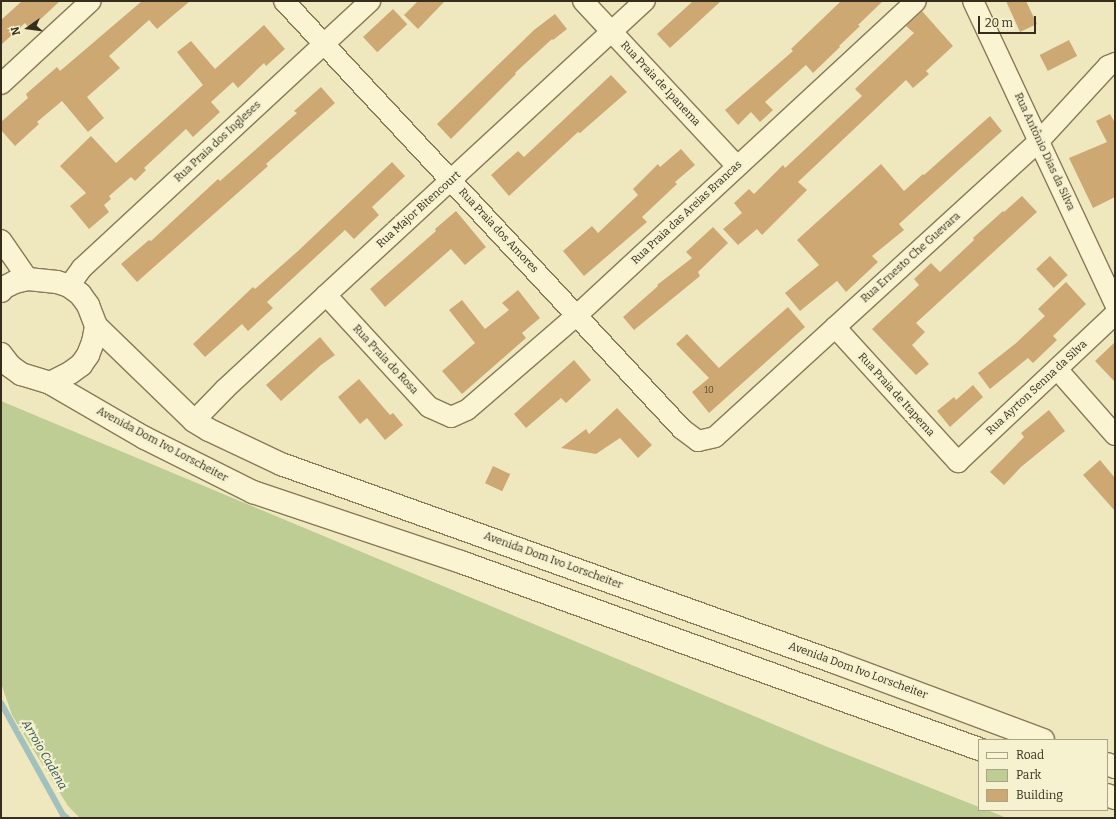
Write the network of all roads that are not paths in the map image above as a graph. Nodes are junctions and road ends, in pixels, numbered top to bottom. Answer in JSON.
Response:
{"nodes":[{"id":1,"x":91,"y":1,"type":"edge"},
{"id":2,"x":284,"y":1,"type":"edge"},
{"id":3,"x":370,"y":1,"type":"edge"},
{"id":4,"x":583,"y":1,"type":"edge"},
{"id":5,"x":645,"y":1,"type":"edge"},
{"id":6,"x":916,"y":1,"type":"edge"},
{"id":7,"x":973,"y":1,"type":"edge"},
{"id":8,"x":612,"y":33,"type":"junction"},
{"id":9,"x":324,"y":44,"type":"junction"},
{"id":10,"x":1115,"y":63,"type":"edge"},
{"id":11,"x":1,"y":84,"type":"edge"},
{"id":12,"x":1038,"y":141,"type":"junction"},
{"id":13,"x":738,"y":166,"type":"junction"},
{"id":14,"x":451,"y":181,"type":"junction"},
{"id":15,"x":1,"y":240,"type":"edge"},
{"id":16,"x":28,"y":279,"type":"junction"},
{"id":17,"x":69,"y":286,"type":"junction"},
{"id":18,"x":1,"y":291,"type":"edge"},
{"id":19,"x":326,"y":295,"type":"junction"},
{"id":20,"x":1115,"y":304,"type":"edge"},
{"id":21,"x":1115,"y":314,"type":"edge"},
{"id":22,"x":576,"y":316,"type":"junction"},
{"id":23,"x":96,"y":326,"type":"junction"},
{"id":24,"x":835,"y":328,"type":"junction"},
{"id":25,"x":1,"y":354,"type":"edge"},
{"id":26,"x":1057,"y":369,"type":"junction"},
{"id":27,"x":50,"y":383,"type":"junction"},
{"id":28,"x":451,"y":417,"type":"joint"},
{"id":29,"x":194,"y":421,"type":"junction"},
{"id":30,"x":1115,"y":435,"type":"edge"},
{"id":31,"x":698,"y":441,"type":"joint"},
{"id":32,"x":958,"y":462,"type":"joint"},
{"id":33,"x":1040,"y":739,"type":"edge"},
{"id":34,"x":978,"y":749,"type":"edge"}],
"edges":[{"from":1,"to":11,"type":"street"},
{"from":2,"to":9,"type":"street","name":"Rua Praia dos Amores"},
{"from":3,"to":9,"type":"street","name":"Rua Praia dos Ingleses"},
{"from":4,"to":8,"type":"street","name":"Rua Praia de Ipanema"},
{"from":5,"to":8,"type":"street","name":"Rua Major Bitencourt"},
{"from":6,"to":13,"type":"street","name":"Rua Praia das Areias Brancas"},
{"from":7,"to":12,"type":"street","name":"Rua Antônio Dias da Silva"},
{"from":8,"to":13,"type":"street","name":"Rua Praia de Ipanema"},
{"from":8,"to":14,"type":"street","name":"Rua Major Bitencourt"},
{"from":9,"to":14,"type":"street","name":"Rua Praia dos Amores"},
{"from":9,"to":17,"type":"street","name":"Rua Praia dos Ingleses"},
{"from":10,"to":12,"type":"street","name":"Rua Ernesto Che Guevara"},
{"from":12,"to":20,"type":"street","name":"Rua Antônio Dias da Silva"},
{"from":12,"to":24,"type":"street","name":"Rua Ernesto Che Guevara"},
{"from":13,"to":22,"type":"street","name":"Rua Praia das Areias Brancas"},
{"from":14,"to":19,"type":"street","name":"Rua Major Bitencourt"},
{"from":14,"to":22,"type":"street","name":"Rua Praia dos Amores"},
{"from":15,"to":16,"type":"street"},
{"from":16,"to":17,"type":"main road","name":"Avenida Dom Ivo Lorscheiter"},
{"from":16,"to":18,"type":"main road","name":"Avenida Dom Ivo Lorscheiter"},
{"from":17,"to":23,"type":"main road","name":"Avenida Dom Ivo Lorscheiter"},
{"from":19,"to":28,"type":"street","name":"Rua Praia do Rosa"},
{"from":19,"to":29,"type":"street","name":"Rua Major Bitencourt"},
{"from":21,"to":26,"type":"street","name":"Rua Ayrton Senna da Silva"},
{"from":22,"to":28,"type":"street","name":"Rua Praia das Areias Brancas"},
{"from":22,"to":31,"type":"street","name":"Rua Praia dos Amores"},
{"from":23,"to":27,"type":"main road"},
{"from":23,"to":29,"type":"main road","name":"Avenida Dom Ivo Lorscheiter"},
{"from":24,"to":31,"type":"street","name":"Rua Ernesto Che Guevara"},
{"from":24,"to":32,"type":"street","name":"Rua Praia de Itapema"},
{"from":25,"to":27,"type":"main road","name":"Avenida Dom Ivo Lorscheiter"},
{"from":26,"to":30,"type":"street"},
{"from":26,"to":32,"type":"street","name":"Rua Ayrton Senna da Silva"},
{"from":27,"to":34,"type":"main road","name":"Avenida Dom Ivo Lorscheiter"},
{"from":29,"to":33,"type":"main road","name":"Avenida Dom Ivo Lorscheiter"}]}
